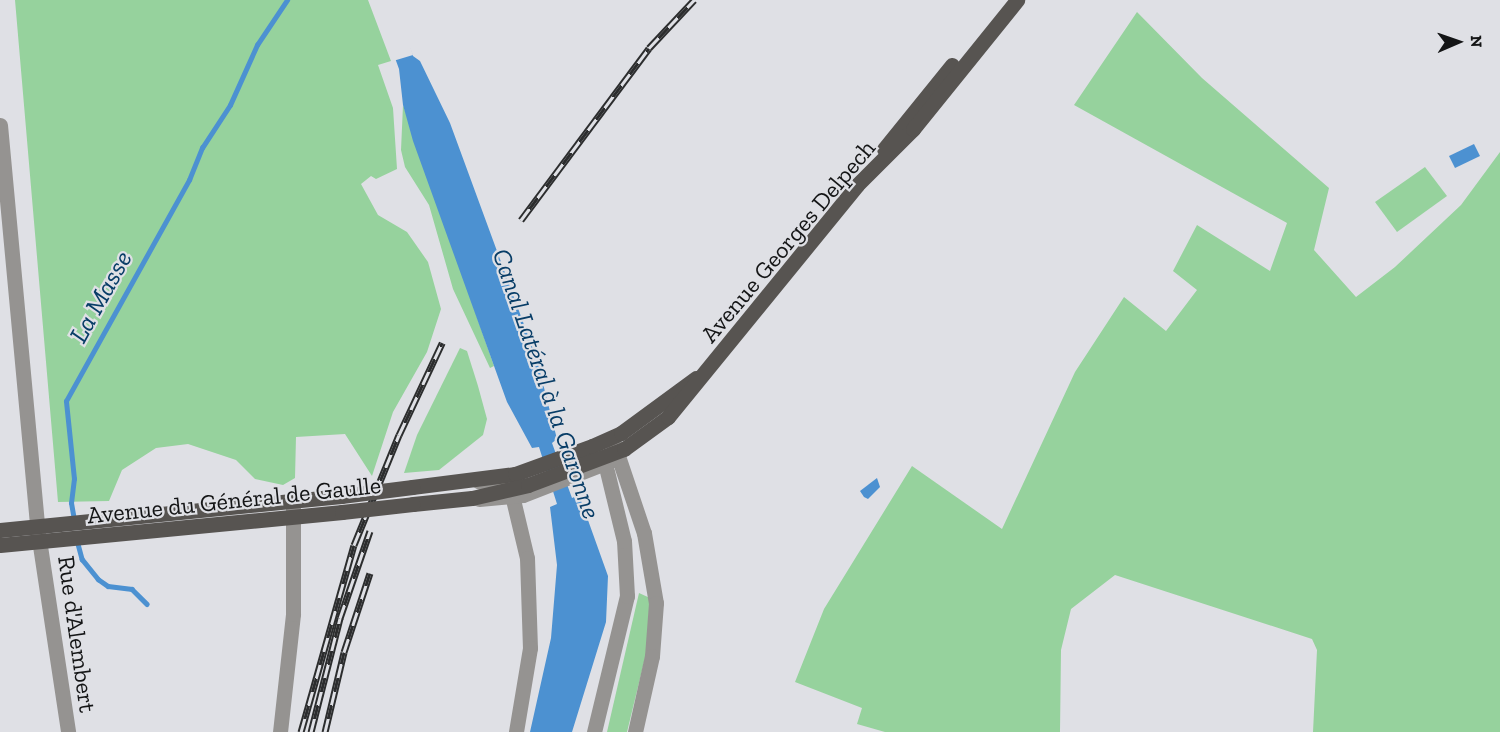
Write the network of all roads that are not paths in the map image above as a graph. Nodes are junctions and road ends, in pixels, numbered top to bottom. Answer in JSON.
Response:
{"nodes":[{"id":1,"x":1006,"y":0,"type":"edge"},
{"id":2,"x":1017,"y":0,"type":"edge"},
{"id":3,"x":0,"y":125,"type":"edge"},
{"id":4,"x":0,"y":131,"type":"edge"},
{"id":5,"x":858,"y":185,"type":"junction"},
{"id":6,"x":702,"y":376,"type":"junction"},
{"id":7,"x":681,"y":388,"type":"junction"},
{"id":8,"x":617,"y":451,"type":"junction"},
{"id":9,"x":598,"y":459,"type":"junction"},
{"id":10,"x":478,"y":481,"type":"joint"},
{"id":11,"x":517,"y":488,"type":"junction"},
{"id":12,"x":293,"y":502,"type":"junction"},
{"id":13,"x":292,"y":518,"type":"junction"},
{"id":14,"x":41,"y":522,"type":"junction"},
{"id":15,"x":0,"y":530,"type":"edge"},
{"id":16,"x":44,"y":542,"type":"junction"},
{"id":17,"x":0,"y":545,"type":"edge"},
{"id":18,"x":68,"y":732,"type":"edge"},
{"id":19,"x":280,"y":732,"type":"edge"},
{"id":20,"x":516,"y":732,"type":"edge"},
{"id":21,"x":594,"y":732,"type":"edge"},
{"id":22,"x":635,"y":732,"type":"edge"}],
"edges":[{"from":1,"to":5,"type":"main road"},
{"from":2,"to":5,"type":"main road","name":"Avenue Georges Delpech"},
{"from":3,"to":4,"type":"street","name":"Rue d'Alembert"},
{"from":4,"to":14,"type":"street","name":"Rue d'Alembert"},
{"from":5,"to":6,"type":"main road","name":"Avenue Georges Delpech"},
{"from":6,"to":7,"type":"main road"},
{"from":6,"to":8,"type":"main road","name":"Avenue Georges Delpech"},
{"from":7,"to":8,"type":"street"},
{"from":7,"to":9,"type":"main road"},
{"from":8,"to":9,"type":"main road","name":"Avenue Georges Delpech"},
{"from":8,"to":22,"type":"street"},
{"from":9,"to":11,"type":"main road","name":"Avenue du Général de Gaulle"},
{"from":9,"to":21,"type":"street"},
{"from":10,"to":11,"type":"street"},
{"from":10,"to":12,"type":"main road","name":"Avenue du Général de Gaulle","bridge":true},
{"from":11,"to":13,"type":"main road","name":"Avenue du Général de Gaulle","bridge":true},
{"from":11,"to":20,"type":"street"},
{"from":12,"to":13,"type":"street"},
{"from":12,"to":14,"type":"main road","name":"Avenue du Général de Gaulle"},
{"from":13,"to":16,"type":"main road","name":"Avenue du Général de Gaulle"},
{"from":13,"to":19,"type":"street"},
{"from":14,"to":15,"type":"main road","name":"Avenue du Général de Gaulle"},
{"from":14,"to":16,"type":"street","name":"Rue d'Alembert"},
{"from":16,"to":17,"type":"main road","name":"Avenue du Général de Gaulle"},
{"from":16,"to":18,"type":"street","name":"Rue d'Alembert"}]}
